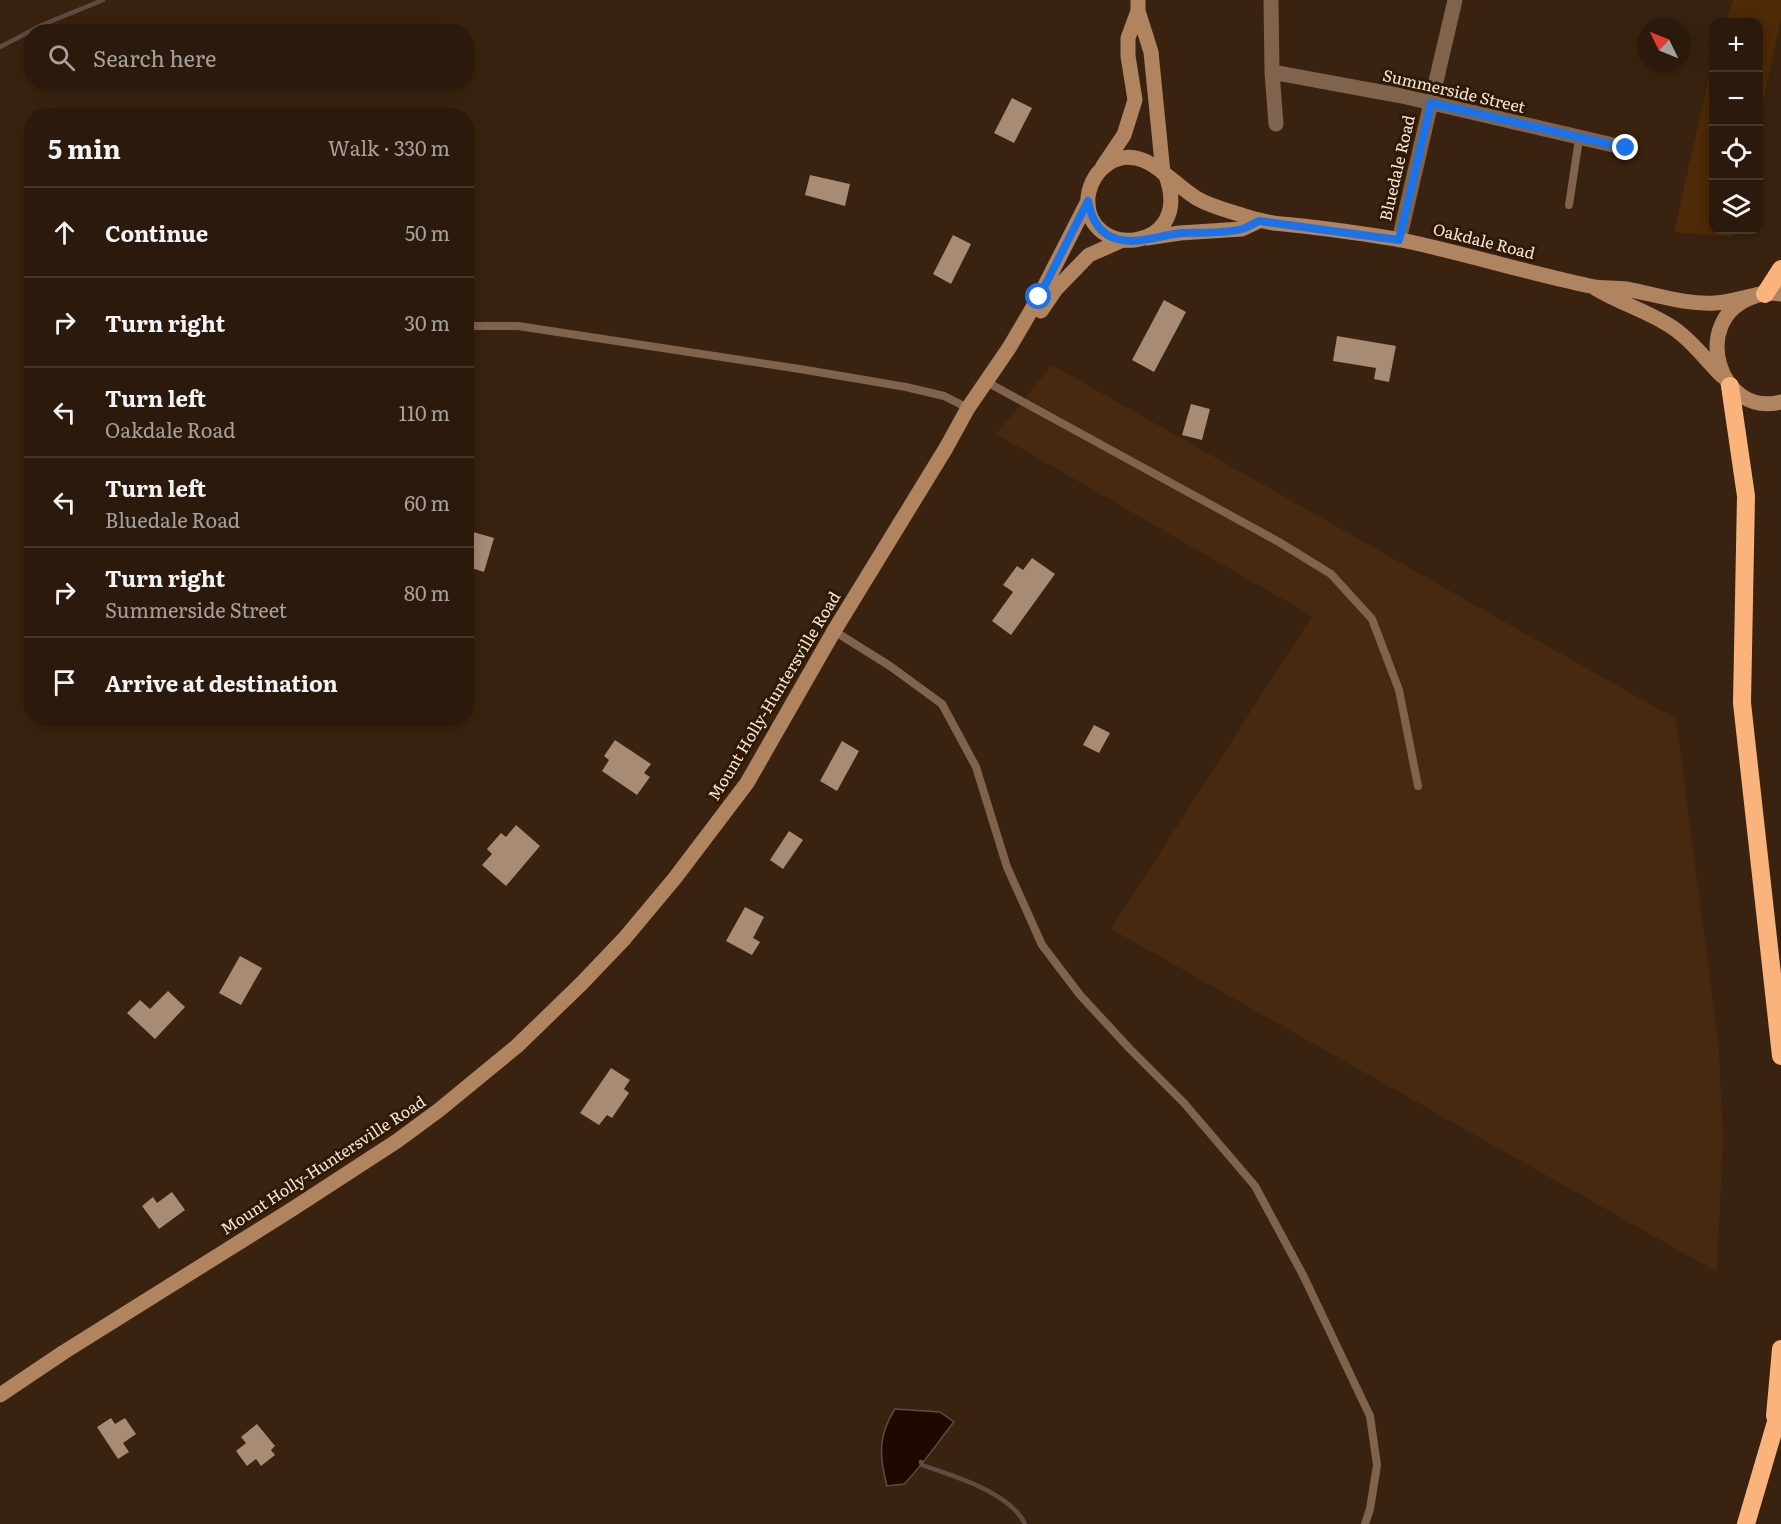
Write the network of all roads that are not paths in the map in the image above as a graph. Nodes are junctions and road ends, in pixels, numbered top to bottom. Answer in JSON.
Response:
{"nodes":[{"id":1,"x":1271,"y":0,"type":"edge"},
{"id":2,"x":1455,"y":0,"type":"edge"},
{"id":3,"x":1138,"y":6,"type":"edge"},
{"id":4,"x":1272,"y":72,"type":"junction"},
{"id":5,"x":1431,"y":103,"type":"junction"},
{"id":6,"x":1276,"y":124,"type":"dead end"},
{"id":7,"x":1579,"y":139,"type":"junction"},
{"id":8,"x":1626,"y":148,"type":"dead end"},
{"id":9,"x":1100,"y":170,"type":"junction"},
{"id":10,"x":1164,"y":175,"type":"junction"},
{"id":11,"x":1088,"y":201,"type":"junction"},
{"id":12,"x":1569,"y":205,"type":"dead end"},
{"id":13,"x":1259,"y":221,"type":"junction"},
{"id":14,"x":1144,"y":239,"type":"junction"},
{"id":15,"x":1123,"y":240,"type":"junction"},
{"id":16,"x":1399,"y":240,"type":"junction"},
{"id":17,"x":1781,"y":269,"type":"edge"},
{"id":18,"x":1592,"y":287,"type":"junction"},
{"id":19,"x":1769,"y":294,"type":"edge"},
{"id":20,"x":474,"y":326,"type":"edge"},
{"id":21,"x":985,"y":381,"type":"junction"},
{"id":22,"x":1727,"y":382,"type":"junction"},
{"id":23,"x":1781,"y":402,"type":"edge"},
{"id":24,"x":968,"y":408,"type":"junction"},
{"id":25,"x":834,"y":631,"type":"junction"},
{"id":26,"x":1418,"y":786,"type":"dead end"},
{"id":27,"x":1781,"y":1056,"type":"edge"},
{"id":28,"x":1781,"y":1349,"type":"edge"},
{"id":29,"x":0,"y":1395,"type":"edge"},
{"id":30,"x":1781,"y":1405,"type":"edge"},
{"id":31,"x":1775,"y":1426,"type":"junction"},
{"id":32,"x":1365,"y":1524,"type":"edge"},
{"id":33,"x":1746,"y":1524,"type":"edge"}],
"edges":[{"from":1,"to":4,"type":"street"},
{"from":2,"to":5,"type":"street","name":"Bluedale Road"},
{"from":3,"to":9,"type":"main road"},
{"from":3,"to":10,"type":"main road"},
{"from":4,"to":5,"type":"street","name":"Summerside Street"},
{"from":4,"to":6,"type":"street"},
{"from":5,"to":7,"type":"street","name":"Summerside Street"},
{"from":5,"to":16,"type":"street","name":"Bluedale Road"},
{"from":7,"to":8,"type":"street","name":"Summerside Street"},
{"from":7,"to":12,"type":"lane"},
{"from":9,"to":10,"type":"main road"},
{"from":9,"to":11,"type":"main road"},
{"from":10,"to":13,"type":"main road","name":"Oakdale Road"},
{"from":10,"to":14,"type":"main road"},
{"from":11,"to":15,"type":"main road"},
{"from":11,"to":21,"type":"main road","name":"Mount Holly-Huntersville Road"},
{"from":13,"to":14,"type":"main road","name":"Oakdale Road"},
{"from":13,"to":16,"type":"main road","name":"Oakdale Road"},
{"from":14,"to":15,"type":"main road"},
{"from":15,"to":21,"type":"main road","name":"Mount Holly-Huntersville Road"},
{"from":16,"to":18,"type":"main road","name":"Oakdale Road"},
{"from":17,"to":19,"type":"highway"},
{"from":18,"to":19,"type":"main road","name":"Oakdale Road"},
{"from":18,"to":22,"type":"main road","name":"Oakdale Road"},
{"from":19,"to":22,"type":"main road"},
{"from":20,"to":24,"type":"lane"},
{"from":21,"to":24,"type":"main road","name":"Mount Holly-Huntersville Road"},
{"from":21,"to":26,"type":"lane"},
{"from":22,"to":23,"type":"main road","name":"Oakdale Road"},
{"from":22,"to":27,"type":"highway"},
{"from":24,"to":25,"type":"main road","name":"Mount Holly-Huntersville Road"},
{"from":25,"to":29,"type":"main road","name":"Mount Holly-Huntersville Road"},
{"from":25,"to":32,"type":"lane"},
{"from":28,"to":31,"type":"highway"},
{"from":30,"to":31,"type":"highway"},
{"from":31,"to":33,"type":"highway"}]}
